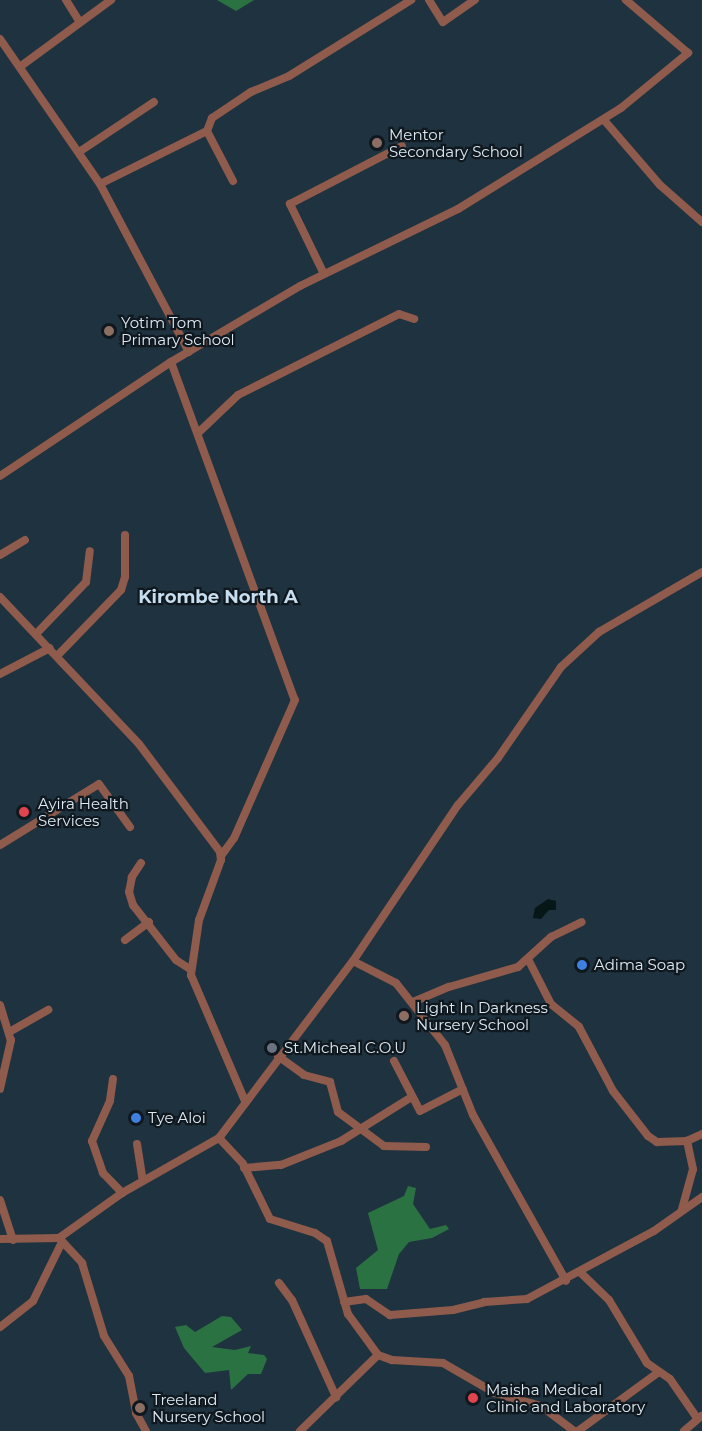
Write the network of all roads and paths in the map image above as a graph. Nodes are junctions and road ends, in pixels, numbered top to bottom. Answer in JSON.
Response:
{"nodes":[{"id":1,"x":66,"y":0,"type":"edge"},
{"id":2,"x":111,"y":0,"type":"edge"},
{"id":3,"x":411,"y":0,"type":"edge"},
{"id":4,"x":429,"y":0,"type":"edge"},
{"id":5,"x":475,"y":0,"type":"edge"},
{"id":6,"x":626,"y":0,"type":"edge"},
{"id":7,"x":80,"y":22,"type":"junction"},
{"id":8,"x":0,"y":39,"type":"edge"},
{"id":9,"x":21,"y":66,"type":"junction"},
{"id":10,"x":154,"y":102,"type":"dead end"},
{"id":11,"x":604,"y":120,"type":"junction"},
{"id":12,"x":207,"y":131,"type":"junction"},
{"id":13,"x":402,"y":146,"type":"dead end"},
{"id":14,"x":79,"y":152,"type":"junction"},
{"id":15,"x":233,"y":181,"type":"dead end"},
{"id":16,"x":100,"y":184,"type":"junction"},
{"id":17,"x":702,"y":222,"type":"edge"},
{"id":18,"x":323,"y":272,"type":"junction"},
{"id":19,"x":414,"y":319,"type":"dead end"},
{"id":20,"x":189,"y":352,"type":"junction"},
{"id":21,"x":171,"y":362,"type":"junction"},
{"id":22,"x":198,"y":433,"type":"junction"},
{"id":23,"x":0,"y":476,"type":"edge"},
{"id":24,"x":125,"y":535,"type":"dead end"},
{"id":25,"x":25,"y":540,"type":"dead end"},
{"id":26,"x":90,"y":551,"type":"dead end"},
{"id":27,"x":0,"y":555,"type":"edge"},
{"id":28,"x":702,"y":572,"type":"edge"},
{"id":29,"x":0,"y":597,"type":"edge"},
{"id":30,"x":36,"y":634,"type":"junction"},
{"id":31,"x":50,"y":648,"type":"junction"},
{"id":32,"x":57,"y":656,"type":"junction"},
{"id":33,"x":0,"y":674,"type":"edge"},
{"id":34,"x":130,"y":827,"type":"dead end"},
{"id":35,"x":0,"y":845,"type":"edge"},
{"id":36,"x":221,"y":856,"type":"junction"},
{"id":37,"x":141,"y":863,"type":"dead end"},
{"id":38,"x":149,"y":922,"type":"junction"},
{"id":39,"x":582,"y":922,"type":"dead end"},
{"id":40,"x":125,"y":940,"type":"dead end"},
{"id":41,"x":353,"y":961,"type":"junction"},
{"id":42,"x":529,"y":961,"type":"junction"},
{"id":43,"x":190,"y":969,"type":"junction"},
{"id":44,"x":413,"y":1002,"type":"junction"},
{"id":45,"x":0,"y":1005,"type":"edge"},
{"id":46,"x":48,"y":1010,"type":"dead end"},
{"id":47,"x":11,"y":1031,"type":"junction"},
{"id":48,"x":278,"y":1056,"type":"junction"},
{"id":49,"x":394,"y":1061,"type":"dead end"},
{"id":50,"x":113,"y":1079,"type":"dead end"},
{"id":51,"x":0,"y":1089,"type":"edge"},
{"id":52,"x":463,"y":1089,"type":"junction"},
{"id":53,"x":410,"y":1098,"type":"junction"},
{"id":54,"x":245,"y":1101,"type":"junction"},
{"id":55,"x":358,"y":1130,"type":"junction"},
{"id":56,"x":702,"y":1134,"type":"edge"},
{"id":57,"x":219,"y":1138,"type":"junction"},
{"id":58,"x":687,"y":1141,"type":"junction"},
{"id":59,"x":137,"y":1144,"type":"dead end"},
{"id":60,"x":426,"y":1147,"type":"dead end"},
{"id":61,"x":244,"y":1168,"type":"junction"},
{"id":62,"x":143,"y":1181,"type":"junction"},
{"id":63,"x":122,"y":1193,"type":"junction"},
{"id":64,"x":702,"y":1197,"type":"edge"},
{"id":65,"x":0,"y":1200,"type":"edge"},
{"id":66,"x":682,"y":1209,"type":"junction"},
{"id":67,"x":0,"y":1239,"type":"edge"},
{"id":68,"x":13,"y":1240,"type":"junction"},
{"id":69,"x":60,"y":1240,"type":"junction"},
{"id":70,"x":580,"y":1273,"type":"junction"},
{"id":71,"x":566,"y":1281,"type":"junction"},
{"id":72,"x":279,"y":1283,"type":"dead end"},
{"id":73,"x":344,"y":1302,"type":"junction"},
{"id":74,"x":0,"y":1327,"type":"edge"},
{"id":75,"x":378,"y":1355,"type":"junction"},
{"id":76,"x":659,"y":1372,"type":"junction"},
{"id":77,"x":336,"y":1397,"type":"junction"},
{"id":78,"x":700,"y":1417,"type":"edge"},
{"id":79,"x":146,"y":1431,"type":"edge"},
{"id":80,"x":300,"y":1431,"type":"edge"},
{"id":81,"x":576,"y":1431,"type":"edge"},
{"id":82,"x":684,"y":1431,"type":"edge"}],
"edges":[{"from":1,"to":7,"type":"street"},
{"from":2,"to":7,"type":"street"},
{"from":3,"to":12,"type":"street"},
{"from":4,"to":5,"type":"street"},
{"from":6,"to":11,"type":"street"},
{"from":7,"to":9,"type":"street"},
{"from":8,"to":9,"type":"street"},
{"from":9,"to":14,"type":"street"},
{"from":10,"to":14,"type":"street"},
{"from":11,"to":17,"type":"street"},
{"from":11,"to":18,"type":"street"},
{"from":12,"to":15,"type":"street"},
{"from":12,"to":16,"type":"street"},
{"from":13,"to":18,"type":"street"},
{"from":14,"to":16,"type":"street"},
{"from":16,"to":20,"type":"street"},
{"from":18,"to":20,"type":"street"},
{"from":19,"to":22,"type":"street"},
{"from":20,"to":21,"type":"street"},
{"from":21,"to":22,"type":"street"},
{"from":21,"to":23,"type":"street"},
{"from":22,"to":36,"type":"street"},
{"from":24,"to":32,"type":"street"},
{"from":25,"to":27,"type":"street"},
{"from":26,"to":30,"type":"street"},
{"from":28,"to":41,"type":"street"},
{"from":29,"to":30,"type":"street"},
{"from":30,"to":31,"type":"street"},
{"from":31,"to":32,"type":"street"},
{"from":31,"to":33,"type":"street"},
{"from":32,"to":36,"type":"street"},
{"from":34,"to":35,"type":"street"},
{"from":36,"to":43,"type":"street"},
{"from":37,"to":38,"type":"street"},
{"from":38,"to":40,"type":"street"},
{"from":38,"to":43,"type":"street"},
{"from":39,"to":42,"type":"street"},
{"from":41,"to":44,"type":"street"},
{"from":41,"to":48,"type":"street"},
{"from":42,"to":44,"type":"street"},
{"from":42,"to":58,"type":"street"},
{"from":43,"to":54,"type":"street"},
{"from":44,"to":52,"type":"street"},
{"from":45,"to":47,"type":"street"},
{"from":46,"to":47,"type":"street"},
{"from":47,"to":51,"type":"street"},
{"from":48,"to":54,"type":"street"},
{"from":48,"to":55,"type":"street"},
{"from":49,"to":53,"type":"street"},
{"from":50,"to":63,"type":"street"},
{"from":52,"to":53,"type":"street"},
{"from":52,"to":71,"type":"street"},
{"from":53,"to":55,"type":"street"},
{"from":54,"to":57,"type":"street"},
{"from":55,"to":60,"type":"street"},
{"from":55,"to":61,"type":"street"},
{"from":56,"to":58,"type":"street"},
{"from":57,"to":61,"type":"street"},
{"from":57,"to":62,"type":"street"},
{"from":58,"to":66,"type":"street"},
{"from":59,"to":62,"type":"street"},
{"from":61,"to":73,"type":"street"},
{"from":62,"to":63,"type":"street"},
{"from":63,"to":69,"type":"street"},
{"from":64,"to":66,"type":"street"},
{"from":65,"to":68,"type":"street"},
{"from":66,"to":70,"type":"street"},
{"from":67,"to":68,"type":"street"},
{"from":68,"to":69,"type":"street"},
{"from":69,"to":74,"type":"street"},
{"from":69,"to":79,"type":"street"},
{"from":70,"to":71,"type":"street"},
{"from":70,"to":76,"type":"street"},
{"from":71,"to":73,"type":"street"},
{"from":72,"to":77,"type":"street"},
{"from":73,"to":75,"type":"street"},
{"from":75,"to":77,"type":"street"},
{"from":75,"to":81,"type":"street"},
{"from":76,"to":78,"type":"street"},
{"from":76,"to":81,"type":"street"},
{"from":77,"to":80,"type":"street"},
{"from":78,"to":82,"type":"street"}]}
